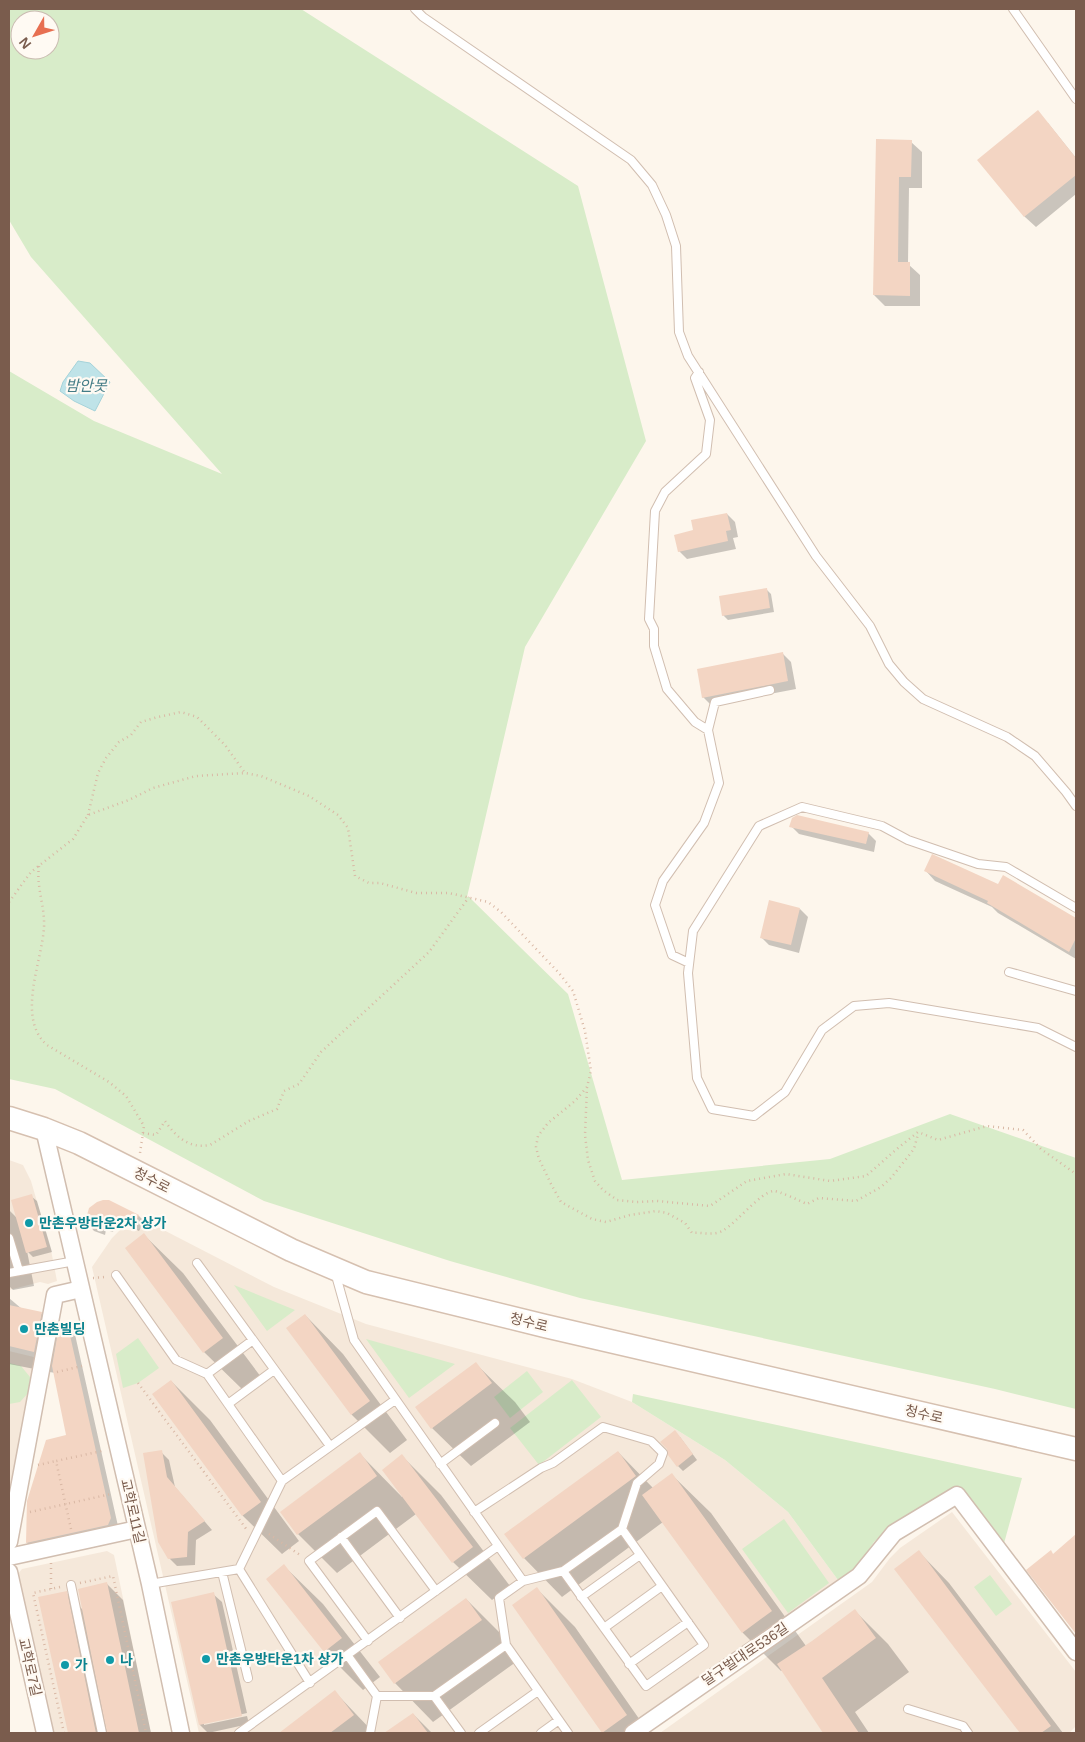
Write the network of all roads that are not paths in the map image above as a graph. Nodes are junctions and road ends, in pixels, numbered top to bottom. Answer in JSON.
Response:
{"nodes":[{"id":1,"x":415,"y":9,"type":"edge"},
{"id":2,"x":1013,"y":9,"type":"edge"},
{"id":3,"x":1076,"y":99,"type":"edge"},
{"id":4,"x":699,"y":372,"type":"junction"},
{"id":5,"x":770,"y":690,"type":"dead end"},
{"id":6,"x":708,"y":730,"type":"junction"},
{"id":7,"x":1076,"y":806,"type":"edge"},
{"id":8,"x":1076,"y":908,"type":"edge"},
{"id":9,"x":689,"y":963,"type":"junction"},
{"id":10,"x":1010,"y":972,"type":"dead end"},
{"id":11,"x":1076,"y":991,"type":"edge"},
{"id":12,"x":1076,"y":1047,"type":"edge"},
{"id":13,"x":9,"y":1118,"type":"edge"},
{"id":14,"x":44,"y":1129,"type":"junction"},
{"id":15,"x":9,"y":1238,"type":"edge"},
{"id":16,"x":75,"y":1261,"type":"junction"},
{"id":17,"x":197,"y":1263,"type":"dead end"},
{"id":18,"x":333,"y":1268,"type":"junction"},
{"id":19,"x":19,"y":1271,"type":"junction"},
{"id":20,"x":9,"y":1273,"type":"edge"},
{"id":21,"x":116,"y":1275,"type":"road end"},
{"id":22,"x":85,"y":1284,"type":"junction"},
{"id":23,"x":253,"y":1340,"type":"junction"},
{"id":24,"x":274,"y":1370,"type":"junction"},
{"id":25,"x":207,"y":1374,"type":"junction"},
{"id":26,"x":396,"y":1400,"type":"junction"},
{"id":27,"x":228,"y":1404,"type":"junction"},
{"id":28,"x":495,"y":1423,"type":"dead end"},
{"id":29,"x":330,"y":1446,"type":"junction"},
{"id":30,"x":1076,"y":1449,"type":"edge"},
{"id":31,"x":440,"y":1464,"type":"junction"},
{"id":32,"x":282,"y":1481,"type":"junction"},
{"id":33,"x":474,"y":1512,"type":"junction"},
{"id":34,"x":137,"y":1529,"type":"junction"},
{"id":35,"x":622,"y":1529,"type":"junction"},
{"id":36,"x":341,"y":1537,"type":"junction"},
{"id":37,"x":9,"y":1542,"type":"edge"},
{"id":38,"x":498,"y":1546,"type":"junction"},
{"id":39,"x":640,"y":1555,"type":"junction"},
{"id":40,"x":9,"y":1557,"type":"edge"},
{"id":41,"x":239,"y":1569,"type":"junction"},
{"id":42,"x":563,"y":1571,"type":"junction"},
{"id":43,"x":9,"y":1572,"type":"edge"},
{"id":44,"x":222,"y":1572,"type":"junction"},
{"id":45,"x":523,"y":1581,"type":"junction"},
{"id":46,"x":150,"y":1584,"type":"junction"},
{"id":47,"x":71,"y":1585,"type":"dead end"},
{"id":48,"x":662,"y":1586,"type":"junction"},
{"id":49,"x":436,"y":1591,"type":"junction"},
{"id":50,"x":581,"y":1597,"type":"junction"},
{"id":51,"x":400,"y":1618,"type":"junction"},
{"id":52,"x":688,"y":1622,"type":"junction"},
{"id":53,"x":604,"y":1628,"type":"junction"},
{"id":54,"x":368,"y":1641,"type":"junction"},
{"id":55,"x":506,"y":1645,"type":"junction"},
{"id":56,"x":1076,"y":1652,"type":"edge"},
{"id":57,"x":348,"y":1656,"type":"junction"},
{"id":58,"x":629,"y":1664,"type":"junction"},
{"id":59,"x":248,"y":1678,"type":"dead end"},
{"id":60,"x":310,"y":1683,"type":"junction"},
{"id":61,"x":538,"y":1691,"type":"junction"},
{"id":62,"x":377,"y":1696,"type":"junction"},
{"id":63,"x":434,"y":1696,"type":"junction"},
{"id":64,"x":908,"y":1710,"type":"dead end"},
{"id":65,"x":559,"y":1720,"type":"junction"},
{"id":66,"x":45,"y":1733,"type":"edge"},
{"id":67,"x":102,"y":1733,"type":"edge"},
{"id":68,"x":181,"y":1733,"type":"edge"},
{"id":69,"x":239,"y":1733,"type":"edge"},
{"id":70,"x":370,"y":1733,"type":"edge"},
{"id":71,"x":461,"y":1733,"type":"edge"},
{"id":72,"x":479,"y":1733,"type":"edge"},
{"id":73,"x":541,"y":1733,"type":"edge"},
{"id":74,"x":568,"y":1733,"type":"edge"},
{"id":75,"x":632,"y":1733,"type":"edge"},
{"id":76,"x":968,"y":1733,"type":"edge"}],
"edges":[{"from":1,"to":4,"type":"lane"},
{"from":2,"to":3,"type":"lane"},
{"from":4,"to":6,"type":"lane"},
{"from":4,"to":7,"type":"lane"},
{"from":5,"to":6,"type":"lane"},
{"from":6,"to":9,"type":"lane"},
{"from":8,"to":9,"type":"lane"},
{"from":9,"to":12,"type":"lane"},
{"from":10,"to":11,"type":"lane"},
{"from":13,"to":14,"type":"main road","name":"청수로"},
{"from":14,"to":16,"type":"street","name":"교학로11길"},
{"from":14,"to":18,"type":"main road","name":"청수로"},
{"from":15,"to":19,"type":"lane"},
{"from":16,"to":19,"type":"lane"},
{"from":16,"to":22,"type":"street","name":"교학로11길"},
{"from":17,"to":23,"type":"lane"},
{"from":18,"to":26,"type":"lane"},
{"from":18,"to":30,"type":"main road","name":"청수로"},
{"from":19,"to":20,"type":"lane"},
{"from":21,"to":25,"type":"lane"},
{"from":22,"to":34,"type":"street","name":"교학로11길"},
{"from":22,"to":37,"type":"street"},
{"from":23,"to":24,"type":"lane"},
{"from":23,"to":25,"type":"lane"},
{"from":24,"to":27,"type":"lane"},
{"from":24,"to":29,"type":"lane"},
{"from":25,"to":27,"type":"lane"},
{"from":26,"to":29,"type":"lane"},
{"from":26,"to":31,"type":"lane"},
{"from":27,"to":32,"type":"lane"},
{"from":28,"to":31,"type":"lane"},
{"from":29,"to":32,"type":"lane"},
{"from":31,"to":33,"type":"lane"},
{"from":32,"to":41,"type":"lane"},
{"from":33,"to":35,"type":"lane"},
{"from":33,"to":38,"type":"lane"},
{"from":34,"to":40,"type":"street"},
{"from":34,"to":46,"type":"street","name":"교학로11길"},
{"from":35,"to":39,"type":"lane"},
{"from":35,"to":42,"type":"lane"},
{"from":36,"to":49,"type":"lane"},
{"from":36,"to":51,"type":"lane"},
{"from":36,"to":54,"type":"lane"},
{"from":38,"to":45,"type":"lane"},
{"from":38,"to":49,"type":"lane"},
{"from":39,"to":48,"type":"lane"},
{"from":39,"to":50,"type":"lane"},
{"from":41,"to":44,"type":"lane"},
{"from":41,"to":60,"type":"lane"},
{"from":42,"to":45,"type":"lane"},
{"from":42,"to":50,"type":"lane"},
{"from":43,"to":66,"type":"street","name":"교학로7길"},
{"from":44,"to":46,"type":"lane"},
{"from":44,"to":59,"type":"lane"},
{"from":45,"to":55,"type":"lane"},
{"from":46,"to":68,"type":"street","name":"교학로11길"},
{"from":47,"to":67,"type":"lane"},
{"from":48,"to":52,"type":"lane"},
{"from":48,"to":53,"type":"lane"},
{"from":49,"to":51,"type":"lane"},
{"from":50,"to":53,"type":"lane"},
{"from":51,"to":54,"type":"lane"},
{"from":52,"to":58,"type":"lane"},
{"from":52,"to":58,"type":"lane"},
{"from":53,"to":58,"type":"lane"},
{"from":54,"to":57,"type":"lane"},
{"from":55,"to":61,"type":"lane"},
{"from":55,"to":63,"type":"lane"},
{"from":56,"to":75,"type":"street","name":"달구벌대로536길"},
{"from":57,"to":60,"type":"lane"},
{"from":57,"to":62,"type":"lane"},
{"from":60,"to":69,"type":"lane"},
{"from":61,"to":65,"type":"lane"},
{"from":61,"to":72,"type":"lane"},
{"from":62,"to":63,"type":"lane"},
{"from":62,"to":70,"type":"lane"},
{"from":63,"to":71,"type":"lane"},
{"from":64,"to":76,"type":"lane"},
{"from":65,"to":73,"type":"lane"},
{"from":65,"to":74,"type":"lane"}]}
